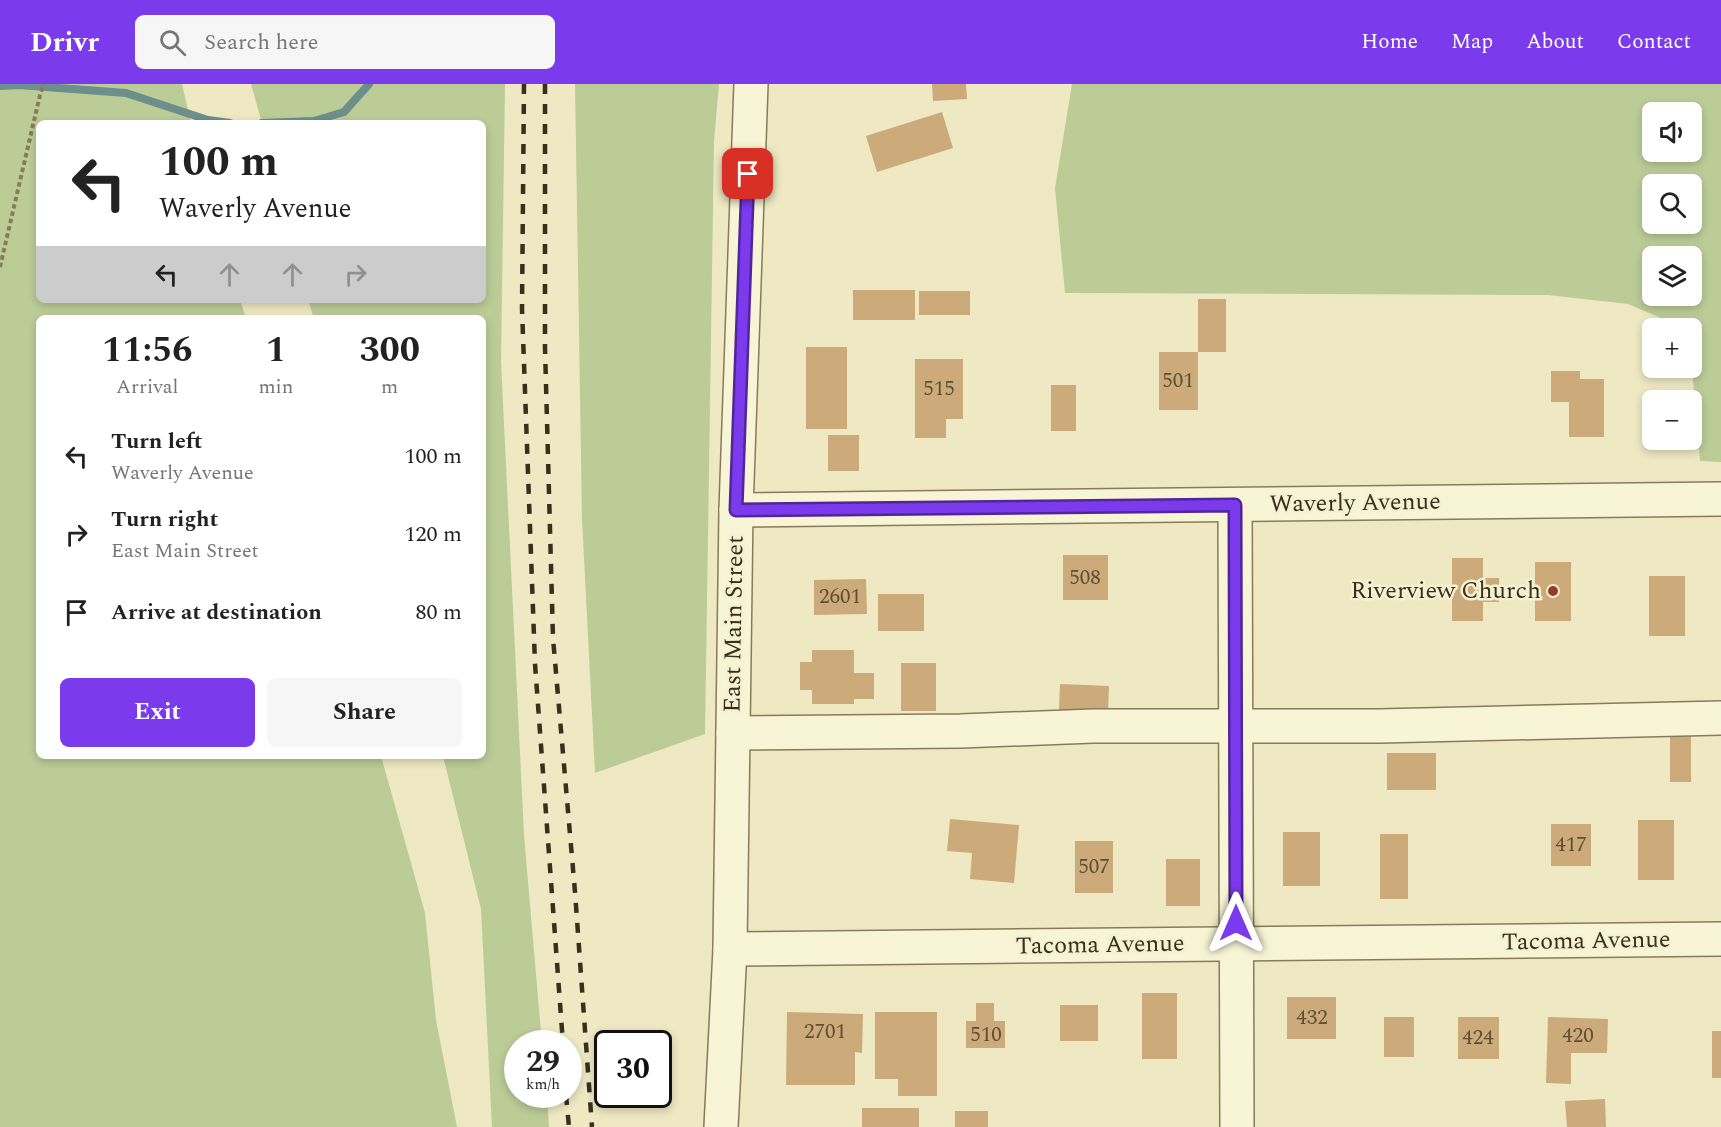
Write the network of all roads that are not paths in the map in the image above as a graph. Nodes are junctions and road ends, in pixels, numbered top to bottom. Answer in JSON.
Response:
{"nodes":[{"id":1,"x":751,"y":84,"type":"edge"},
{"id":2,"x":1721,"y":499,"type":"edge"},
{"id":3,"x":1235,"y":505,"type":"junction"},
{"id":4,"x":736,"y":510,"type":"junction"},
{"id":5,"x":1721,"y":718,"type":"edge"},
{"id":6,"x":1236,"y":727,"type":"junction"},
{"id":7,"x":733,"y":733,"type":"junction"},
{"id":8,"x":1721,"y":939,"type":"edge"},
{"id":9,"x":1236,"y":944,"type":"junction"},
{"id":10,"x":730,"y":949,"type":"junction"},
{"id":11,"x":721,"y":1127,"type":"edge"},
{"id":12,"x":1237,"y":1127,"type":"edge"}],
"edges":[{"from":1,"to":4,"type":"street","name":"East Main Street"},
{"from":2,"to":3,"type":"street","name":"Waverly Avenue"},
{"from":3,"to":4,"type":"street","name":"Waverly Avenue"},
{"from":3,"to":6,"type":"street"},
{"from":4,"to":7,"type":"street","name":"East Main Street"},
{"from":5,"to":6,"type":"street"},
{"from":6,"to":7,"type":"street"},
{"from":6,"to":9,"type":"street"},
{"from":7,"to":10,"type":"street","name":"East Main Street"},
{"from":8,"to":9,"type":"street","name":"Tacoma Avenue"},
{"from":9,"to":10,"type":"street","name":"Tacoma Avenue"},
{"from":9,"to":12,"type":"street"},
{"from":10,"to":11,"type":"street","name":"East Main Street"}]}
